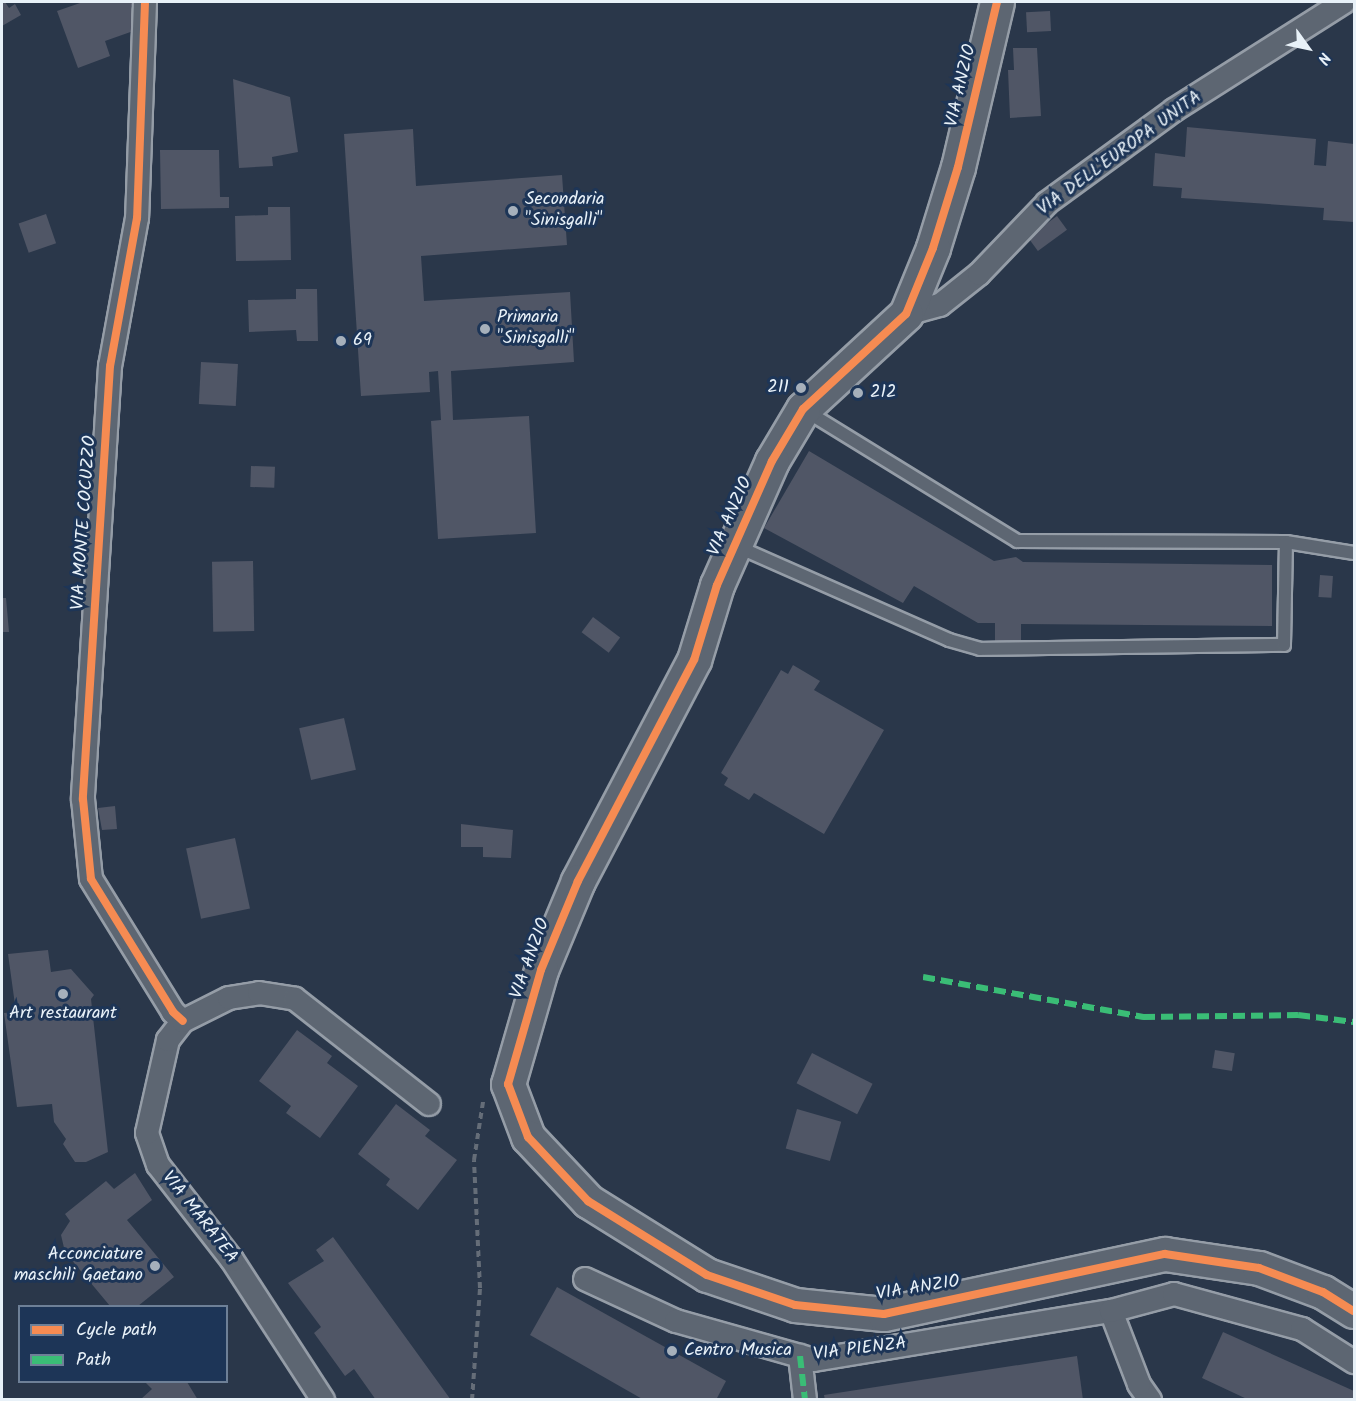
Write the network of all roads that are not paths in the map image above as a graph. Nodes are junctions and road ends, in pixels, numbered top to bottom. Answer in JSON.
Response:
{"nodes":[{"id":1,"x":145,"y":2,"type":"edge"},
{"id":2,"x":997,"y":2,"type":"edge"},
{"id":3,"x":1344,"y":2,"type":"edge"},
{"id":4,"x":906,"y":314,"type":"junction"},
{"id":5,"x":803,"y":409,"type":"junction"},
{"id":6,"x":1286,"y":542,"type":"junction"},
{"id":7,"x":735,"y":546,"type":"junction"},
{"id":8,"x":1354,"y":553,"type":"edge"},
{"id":9,"x":183,"y":1021,"type":"junction"},
{"id":10,"x":429,"y":1104,"type":"dead end"},
{"id":11,"x":585,"y":1279,"type":"dead end"},
{"id":12,"x":1111,"y":1311,"type":"junction"},
{"id":13,"x":1354,"y":1311,"type":"edge"},
{"id":14,"x":800,"y":1356,"type":"junction"},
{"id":15,"x":1354,"y":1362,"type":"edge"},
{"id":16,"x":323,"y":1400,"type":"edge"},
{"id":17,"x":805,"y":1400,"type":"edge"},
{"id":18,"x":1150,"y":1400,"type":"edge"}],
"edges":[{"from":1,"to":9,"type":"street","name":"VIA MONTE COCUZZO"},
{"from":2,"to":4,"type":"street","name":"VIA ANZIO"},
{"from":3,"to":4,"type":"street","name":"VIA DELL'EUROPA UNITA"},
{"from":4,"to":5,"type":"street","name":"VIA ANZIO"},
{"from":5,"to":6,"type":"lane"},
{"from":5,"to":7,"type":"street","name":"VIA ANZIO"},
{"from":6,"to":7,"type":"lane"},
{"from":6,"to":8,"type":"lane"},
{"from":7,"to":13,"type":"street","name":"VIA ANZIO"},
{"from":9,"to":10,"type":"street","name":"VIA MARATEA"},
{"from":9,"to":16,"type":"street","name":"VIA MARATEA"},
{"from":11,"to":14,"type":"street","name":"VIA PIENZA"},
{"from":12,"to":14,"type":"street","name":"VIA PIENZA"},
{"from":12,"to":15,"type":"street","name":"VIA PIENZA"},
{"from":12,"to":18,"type":"street"},
{"from":14,"to":17,"type":"street"}]}
